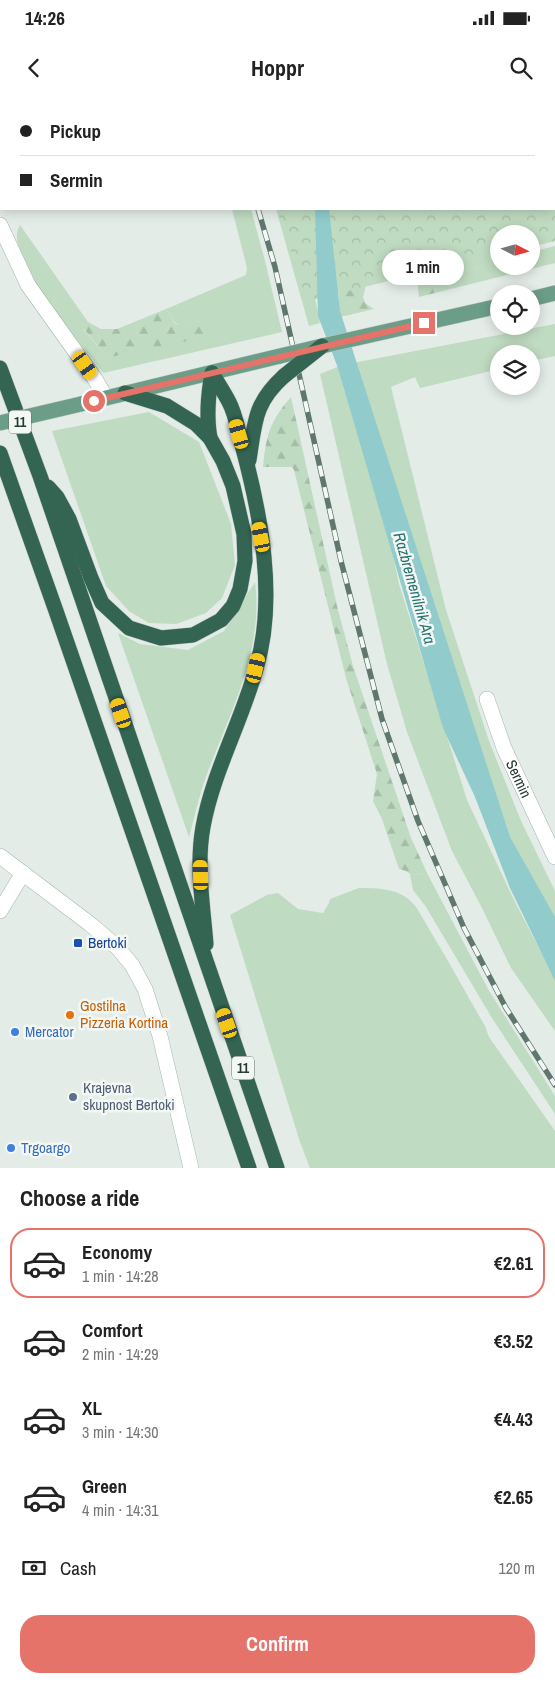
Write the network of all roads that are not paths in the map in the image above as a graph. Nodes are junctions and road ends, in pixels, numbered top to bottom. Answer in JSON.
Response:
{"nodes":[{"id":1,"x":0,"y":225,"type":"edge"},
{"id":2,"x":555,"y":293,"type":"edge"},
{"id":3,"x":540,"y":297,"type":"edge"},
{"id":4,"x":490,"y":308,"type":"edge"},
{"id":5,"x":322,"y":346,"type":"junction"},
{"id":6,"x":0,"y":368,"type":"edge"},
{"id":7,"x":212,"y":372,"type":"junction"},
{"id":8,"x":124,"y":393,"type":"junction"},
{"id":9,"x":106,"y":398,"type":"junction"},
{"id":10,"x":0,"y":423,"type":"edge"},
{"id":11,"x":210,"y":438,"type":"junction"},
{"id":12,"x":0,"y":454,"type":"edge"},
{"id":13,"x":248,"y":466,"type":"junction"},
{"id":14,"x":0,"y":475,"type":"edge"},
{"id":15,"x":40,"y":476,"type":"junction"},
{"id":16,"x":28,"y":529,"type":"junction"},
{"id":17,"x":487,"y":698,"type":"dead end"},
{"id":18,"x":548,"y":824,"type":"edge"},
{"id":19,"x":0,"y":856,"type":"edge"},
{"id":20,"x":555,"y":857,"type":"edge"},
{"id":21,"x":23,"y":874,"type":"junction"},
{"id":22,"x":0,"y":911,"type":"edge"},
{"id":23,"x":208,"y":968,"type":"junction"},
{"id":24,"x":191,"y":1168,"type":"edge"},
{"id":25,"x":249,"y":1168,"type":"edge"},
{"id":26,"x":277,"y":1168,"type":"edge"}],
"edges":[{"from":1,"to":9,"type":"street"},
{"from":2,"to":3,"type":"main road"},
{"from":4,"to":5,"type":"main road"},
{"from":5,"to":7,"type":"main road","bridge":true},
{"from":5,"to":13,"type":"highway","bridge":true},
{"from":6,"to":15,"type":"highway","number":"11"},
{"from":7,"to":8,"type":"main road"},
{"from":7,"to":11,"type":"highway"},
{"from":7,"to":13,"type":"highway"},
{"from":8,"to":9,"type":"main road"},
{"from":8,"to":11,"type":"highway"},
{"from":9,"to":10,"type":"main road","bridge":true},
{"from":11,"to":15,"type":"highway"},
{"from":12,"to":16,"type":"highway","number":"11"},
{"from":13,"to":23,"type":"highway"},
{"from":14,"to":16,"type":"highway"},
{"from":15,"to":23,"type":"highway","number":"11"},
{"from":16,"to":25,"type":"highway","number":"11"},
{"from":17,"to":18,"type":"street","name":"Sermin"},
{"from":18,"to":20,"type":"street","name":"Sermin"},
{"from":19,"to":21,"type":"street"},
{"from":21,"to":22,"type":"street"},
{"from":21,"to":24,"type":"street"},
{"from":23,"to":26,"type":"highway","number":"11"}]}
